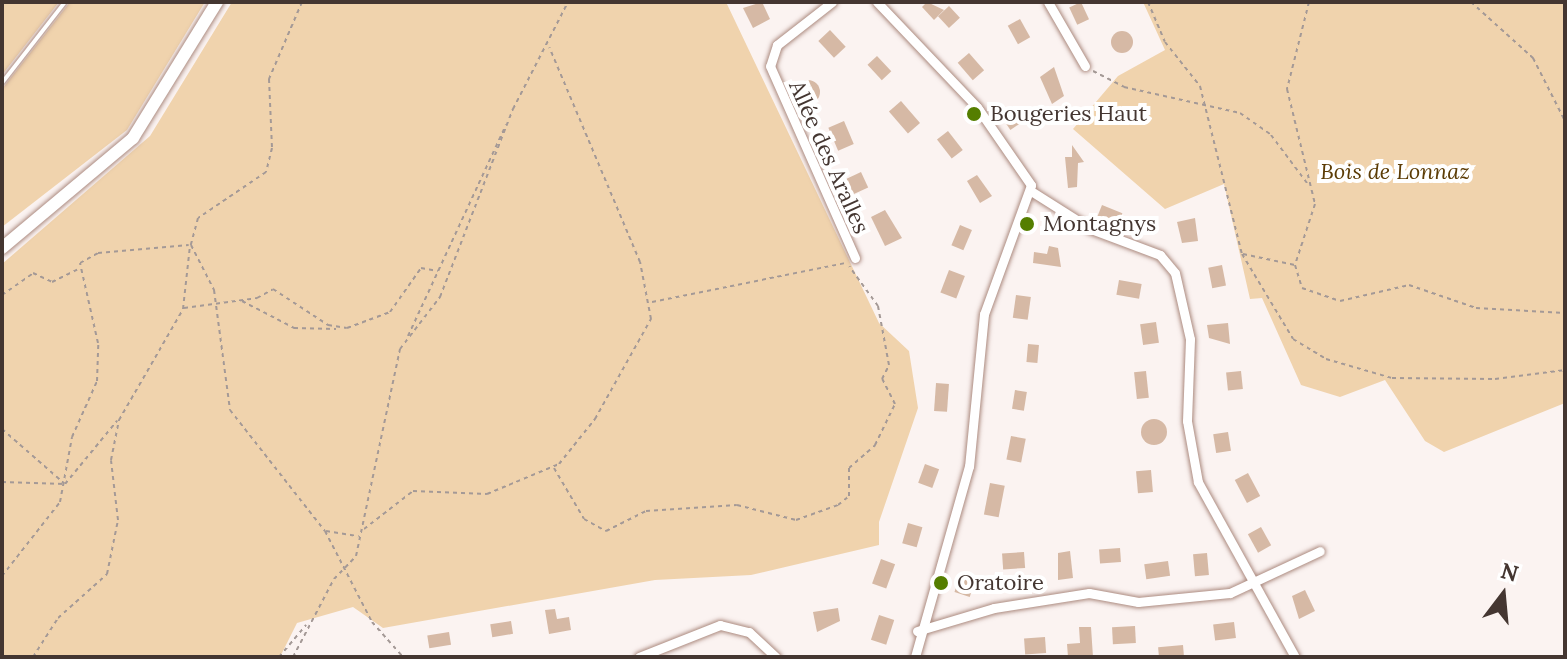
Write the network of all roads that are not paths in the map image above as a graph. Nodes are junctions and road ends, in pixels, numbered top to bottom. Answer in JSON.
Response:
{"nodes":[{"id":1,"x":65,"y":2,"type":"edge"},
{"id":2,"x":217,"y":2,"type":"edge"},
{"id":3,"x":832,"y":2,"type":"edge"},
{"id":4,"x":877,"y":2,"type":"edge"},
{"id":5,"x":1048,"y":2,"type":"edge"},
{"id":6,"x":1085,"y":66,"type":"road end"},
{"id":7,"x":2,"y":83,"type":"edge"},
{"id":8,"x":1031,"y":191,"type":"junction"},
{"id":9,"x":2,"y":248,"type":"edge"},
{"id":10,"x":851,"y":260,"type":"road end"},
{"id":11,"x":1320,"y":551,"type":"dead end"},
{"id":12,"x":1258,"y":584,"type":"junction"},
{"id":13,"x":917,"y":631,"type":"junction"},
{"id":14,"x":639,"y":657,"type":"edge"},
{"id":15,"x":776,"y":657,"type":"edge"},
{"id":16,"x":915,"y":657,"type":"edge"},
{"id":17,"x":1295,"y":657,"type":"edge"}],
"edges":[{"from":1,"to":7,"type":"lane"},
{"from":2,"to":9,"type":"main road"},
{"from":3,"to":10,"type":"street","name":"Allée des Aralles"},
{"from":4,"to":8,"type":"street"},
{"from":5,"to":6,"type":"street"},
{"from":8,"to":12,"type":"street"},
{"from":8,"to":13,"type":"street"},
{"from":11,"to":12,"type":"street"},
{"from":12,"to":13,"type":"street"},
{"from":12,"to":17,"type":"street"},
{"from":13,"to":16,"type":"street"},
{"from":14,"to":15,"type":"street"}]}
